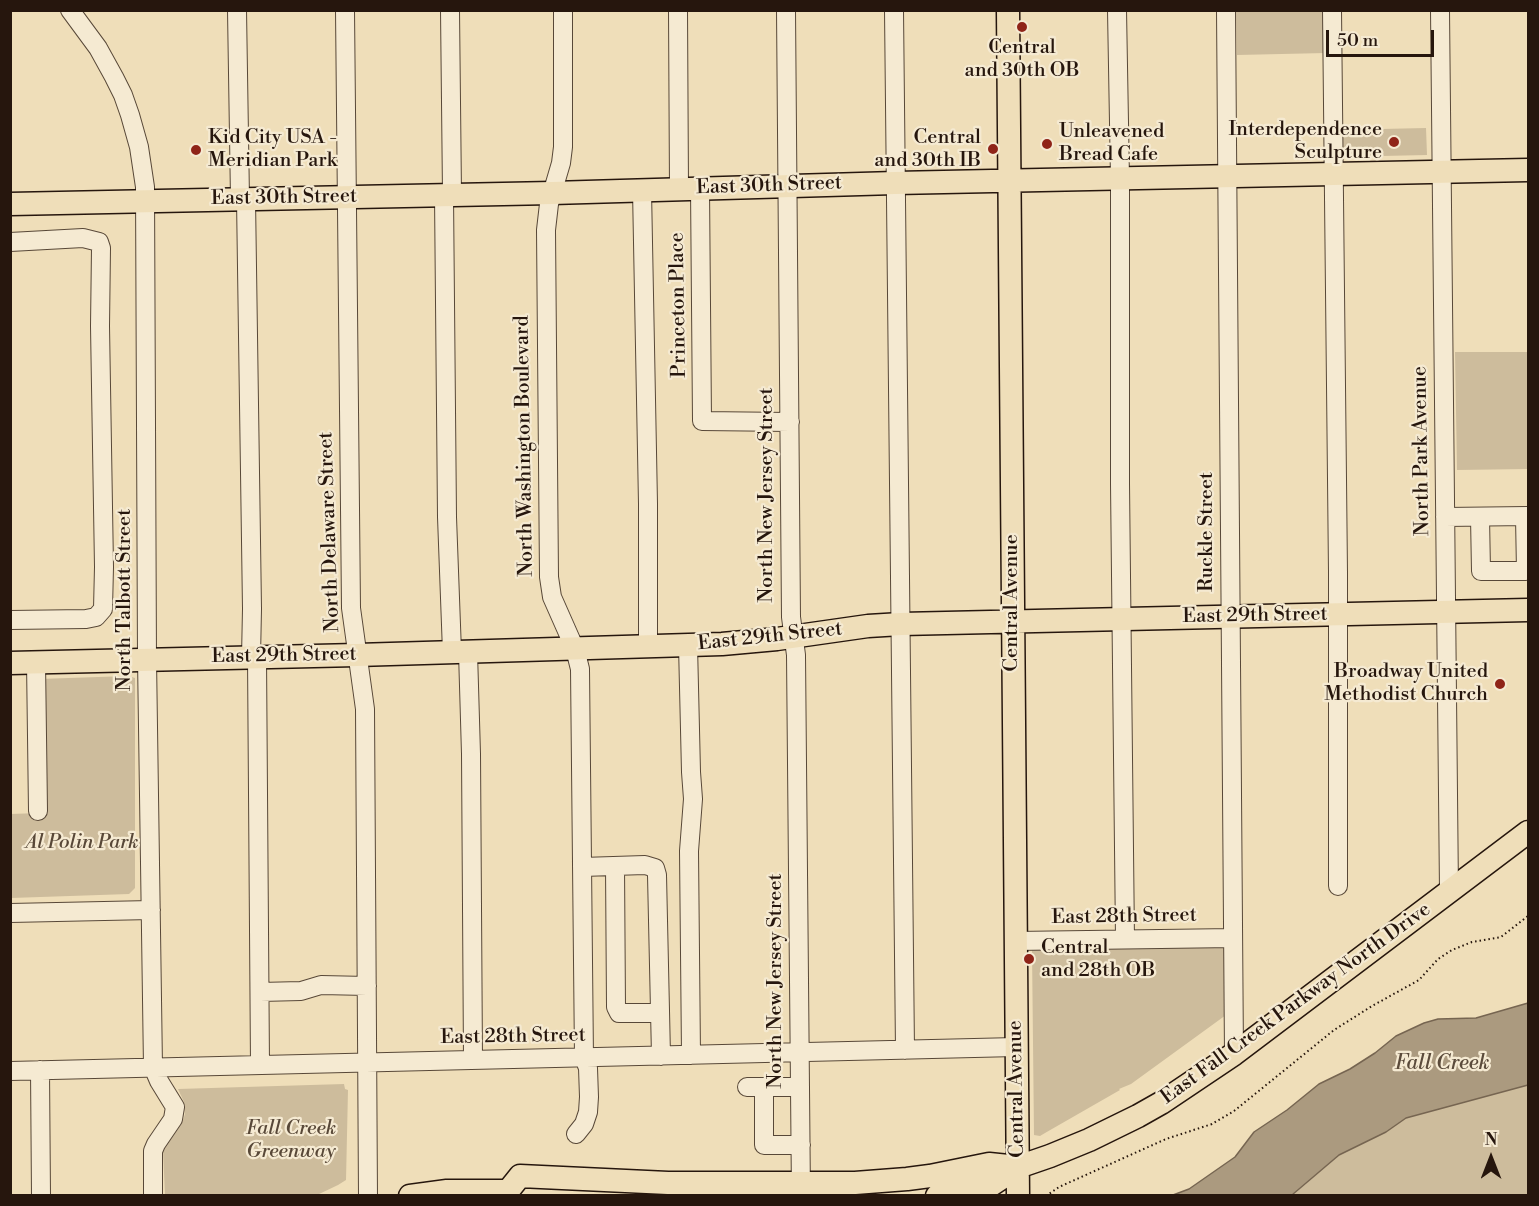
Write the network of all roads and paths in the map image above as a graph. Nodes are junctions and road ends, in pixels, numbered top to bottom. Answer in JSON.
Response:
{"nodes":[{"id":1,"x":69,"y":10,"type":"edge"},
{"id":2,"x":237,"y":10,"type":"edge"},
{"id":3,"x":345,"y":10,"type":"edge"},
{"id":4,"x":450,"y":10,"type":"edge"},
{"id":5,"x":563,"y":10,"type":"edge"},
{"id":6,"x":678,"y":10,"type":"edge"},
{"id":7,"x":786,"y":10,"type":"edge"},
{"id":8,"x":894,"y":10,"type":"edge"},
{"id":9,"x":1008,"y":10,"type":"edge"},
{"id":10,"x":1117,"y":10,"type":"edge"},
{"id":11,"x":1226,"y":10,"type":"edge"},
{"id":12,"x":1332,"y":10,"type":"edge"},
{"id":13,"x":1440,"y":10,"type":"edge"},
{"id":14,"x":1528,"y":170,"type":"edge"},
{"id":15,"x":1442,"y":171,"type":"junction"},
{"id":16,"x":1334,"y":174,"type":"junction"},
{"id":17,"x":1227,"y":176,"type":"junction"},
{"id":18,"x":1120,"y":178,"type":"junction"},
{"id":19,"x":1009,"y":180,"type":"junction"},
{"id":20,"x":895,"y":183,"type":"junction"},
{"id":21,"x":787,"y":186,"type":"junction"},
{"id":22,"x":690,"y":188,"type":"junction"},
{"id":23,"x":642,"y":190,"type":"junction"},
{"id":24,"x":552,"y":193,"type":"junction"},
{"id":25,"x":448,"y":194,"type":"junction"},
{"id":26,"x":347,"y":196,"type":"junction"},
{"id":27,"x":243,"y":199,"type":"junction"},
{"id":28,"x":146,"y":201,"type":"junction"},
{"id":29,"x":10,"y":204,"type":"edge"},
{"id":30,"x":10,"y":242,"type":"edge"},
{"id":31,"x":790,"y":422,"type":"junction"},
{"id":32,"x":1527,"y":516,"type":"edge"},
{"id":33,"x":1445,"y":517,"type":"junction"},
{"id":34,"x":1480,"y":517,"type":"junction"},
{"id":35,"x":1528,"y":610,"type":"edge"},
{"id":36,"x":1446,"y":612,"type":"junction"},
{"id":37,"x":1337,"y":614,"type":"junction"},
{"id":38,"x":1230,"y":617,"type":"junction"},
{"id":39,"x":1122,"y":618,"type":"junction"},
{"id":40,"x":10,"y":620,"type":"edge"},
{"id":41,"x":1012,"y":621,"type":"junction"},
{"id":42,"x":901,"y":624,"type":"junction"},
{"id":43,"x":794,"y":636,"type":"junction"},
{"id":44,"x":688,"y":645,"type":"junction"},
{"id":45,"x":648,"y":646,"type":"junction"},
{"id":46,"x":575,"y":649,"type":"junction"},
{"id":47,"x":460,"y":652,"type":"junction"},
{"id":48,"x":357,"y":655,"type":"junction"},
{"id":49,"x":254,"y":657,"type":"junction"},
{"id":50,"x":147,"y":659,"type":"junction"},
{"id":51,"x":36,"y":662,"type":"junction"},
{"id":52,"x":10,"y":663,"type":"edge"},
{"id":53,"x":39,"y":811,"type":"dead end"},
{"id":54,"x":1528,"y":832,"type":"edge"},
{"id":55,"x":615,"y":866,"type":"junction"},
{"id":56,"x":582,"y":867,"type":"junction"},
{"id":57,"x":1338,"y":886,"type":"dead end"},
{"id":58,"x":1449,"y":891,"type":"junction"},
{"id":59,"x":151,"y":910,"type":"junction"},
{"id":60,"x":10,"y":912,"type":"edge"},
{"id":61,"x":1528,"y":916,"type":"edge"},
{"id":62,"x":1233,"y":938,"type":"junction"},
{"id":63,"x":1125,"y":939,"type":"junction"},
{"id":64,"x":1016,"y":941,"type":"junction"},
{"id":65,"x":367,"y":986,"type":"junction"},
{"id":66,"x":260,"y":992,"type":"junction"},
{"id":67,"x":660,"y":1013,"type":"junction"},
{"id":68,"x":1016,"y":1047,"type":"junction"},
{"id":69,"x":905,"y":1050,"type":"junction"},
{"id":70,"x":799,"y":1052,"type":"junction"},
{"id":71,"x":691,"y":1054,"type":"junction"},
{"id":72,"x":1234,"y":1054,"type":"junction"},
{"id":73,"x":661,"y":1056,"type":"junction"},
{"id":74,"x":584,"y":1058,"type":"junction"},
{"id":75,"x":473,"y":1060,"type":"junction"},
{"id":76,"x":368,"y":1063,"type":"junction"},
{"id":77,"x":260,"y":1065,"type":"junction"},
{"id":78,"x":153,"y":1067,"type":"junction"},
{"id":79,"x":40,"y":1070,"type":"junction"},
{"id":80,"x":10,"y":1071,"type":"edge"},
{"id":81,"x":800,"y":1087,"type":"junction"},
{"id":82,"x":576,"y":1134,"type":"dead end"},
{"id":83,"x":801,"y":1145,"type":"junction"},
{"id":84,"x":1018,"y":1167,"type":"junction"},
{"id":85,"x":801,"y":1189,"type":"edge"},
{"id":86,"x":509,"y":1193,"type":"edge"},
{"id":87,"x":41,"y":1196,"type":"edge"},
{"id":88,"x":153,"y":1196,"type":"edge"},
{"id":89,"x":368,"y":1196,"type":"edge"},
{"id":90,"x":410,"y":1196,"type":"edge"},
{"id":91,"x":937,"y":1196,"type":"edge"},
{"id":92,"x":1017,"y":1196,"type":"edge"},
{"id":93,"x":1046,"y":1196,"type":"edge"}],
"edges":[{"from":1,"to":28,"type":"street","name":"North Talbott Street"},
{"from":2,"to":27,"type":"street"},
{"from":3,"to":26,"type":"street","name":"North Delaware Street"},
{"from":4,"to":25,"type":"street"},
{"from":5,"to":24,"type":"street","name":"North Washington Boulevard"},
{"from":6,"to":22,"type":"street","name":"Princeton Place"},
{"from":7,"to":21,"type":"street","name":"North New Jersey Street"},
{"from":8,"to":20,"type":"street"},
{"from":9,"to":19,"type":"main road","name":"Central Avenue"},
{"from":10,"to":18,"type":"street"},
{"from":11,"to":17,"type":"street","name":"Ruckle Street"},
{"from":12,"to":16,"type":"street"},
{"from":13,"to":15,"type":"street","name":"North Park Avenue"},
{"from":14,"to":15,"type":"main road","name":"East 30th Street"},
{"from":15,"to":16,"type":"main road","name":"East 30th Street"},
{"from":15,"to":33,"type":"street","name":"North Park Avenue"},
{"from":16,"to":17,"type":"main road","name":"East 30th Street"},
{"from":16,"to":37,"type":"street"},
{"from":17,"to":18,"type":"main road","name":"East 30th Street"},
{"from":17,"to":38,"type":"street","name":"Ruckle Street"},
{"from":18,"to":19,"type":"main road","name":"East 30th Street"},
{"from":18,"to":39,"type":"street"},
{"from":19,"to":20,"type":"main road","name":"East 30th Street"},
{"from":19,"to":41,"type":"main road","name":"Central Avenue"},
{"from":20,"to":21,"type":"main road","name":"East 30th Street"},
{"from":20,"to":42,"type":"street"},
{"from":21,"to":22,"type":"main road","name":"East 30th Street"},
{"from":21,"to":31,"type":"street","name":"North New Jersey Street"},
{"from":22,"to":23,"type":"main road","name":"East 30th Street"},
{"from":22,"to":31,"type":"street","name":"Princeton Place"},
{"from":23,"to":24,"type":"main road","name":"East 30th Street"},
{"from":23,"to":45,"type":"street"},
{"from":24,"to":25,"type":"main road","name":"East 30th Street"},
{"from":24,"to":46,"type":"street","name":"North Washington Boulevard"},
{"from":25,"to":26,"type":"main road","name":"East 30th Street"},
{"from":25,"to":47,"type":"street"},
{"from":26,"to":27,"type":"main road","name":"East 30th Street"},
{"from":26,"to":48,"type":"street","name":"North Delaware Street"},
{"from":27,"to":28,"type":"main road","name":"East 30th Street"},
{"from":27,"to":49,"type":"street"},
{"from":28,"to":29,"type":"main road","name":"East 30th Street"},
{"from":28,"to":50,"type":"street","name":"North Talbott Street"},
{"from":30,"to":40,"type":"street"},
{"from":31,"to":43,"type":"street","name":"North New Jersey Street"},
{"from":32,"to":34,"type":"street"},
{"from":32,"to":34,"type":"street"},
{"from":33,"to":34,"type":"street"},
{"from":33,"to":36,"type":"street","name":"North Park Avenue"},
{"from":35,"to":36,"type":"main road","name":"East 29th Street"},
{"from":36,"to":37,"type":"main road","name":"East 29th Street"},
{"from":36,"to":58,"type":"street","name":"North Park Avenue"},
{"from":37,"to":38,"type":"main road","name":"East 29th Street"},
{"from":37,"to":57,"type":"street"},
{"from":38,"to":39,"type":"main road","name":"East 29th Street"},
{"from":38,"to":62,"type":"street","name":"Ruckle Street"},
{"from":39,"to":41,"type":"main road","name":"East 29th Street"},
{"from":39,"to":63,"type":"street"},
{"from":41,"to":42,"type":"main road","name":"East 29th Street"},
{"from":41,"to":64,"type":"main road","name":"Central Avenue"},
{"from":42,"to":43,"type":"main road","name":"East 29th Street"},
{"from":42,"to":69,"type":"street"},
{"from":43,"to":44,"type":"main road","name":"East 29th Street"},
{"from":43,"to":70,"type":"street","name":"North New Jersey Street"},
{"from":44,"to":45,"type":"main road","name":"East 29th Street"},
{"from":44,"to":71,"type":"street"},
{"from":45,"to":46,"type":"main road","name":"East 29th Street"},
{"from":46,"to":47,"type":"main road","name":"East 29th Street"},
{"from":46,"to":56,"type":"street","name":"North Washington Boulevard"},
{"from":47,"to":48,"type":"main road","name":"East 29th Street"},
{"from":47,"to":75,"type":"street"},
{"from":48,"to":49,"type":"main road","name":"East 29th Street"},
{"from":48,"to":65,"type":"street","name":"North Delaware Street"},
{"from":49,"to":50,"type":"main road","name":"East 29th Street"},
{"from":49,"to":66,"type":"street"},
{"from":50,"to":51,"type":"main road","name":"East 29th Street"},
{"from":50,"to":59,"type":"street","name":"North Talbott Street"},
{"from":51,"to":52,"type":"main road","name":"East 29th Street"},
{"from":51,"to":53,"type":"street"},
{"from":54,"to":58,"type":"main road","name":"East Fall Creek Parkway North Drive"},
{"from":55,"to":56,"type":"street"},
{"from":55,"to":67,"type":"street"},
{"from":55,"to":67,"type":"street"},
{"from":56,"to":74,"type":"street","name":"North Washington Boulevard"},
{"from":58,"to":72,"type":"main road","name":"East Fall Creek Parkway North Drive"},
{"from":59,"to":60,"type":"street"},
{"from":59,"to":78,"type":"street","name":"North Talbott Street"},
{"from":61,"to":93,"type":"path"},
{"from":62,"to":63,"type":"street","name":"East 28th Street"},
{"from":62,"to":72,"type":"street","name":"Ruckle Street"},
{"from":63,"to":64,"type":"street","name":"East 28th Street"},
{"from":64,"to":68,"type":"main road","name":"Central Avenue"},
{"from":65,"to":66,"type":"street"},
{"from":65,"to":76,"type":"street","name":"North Delaware Street"},
{"from":66,"to":77,"type":"street"},
{"from":67,"to":73,"type":"street"},
{"from":68,"to":69,"type":"street","name":"East 28th Street"},
{"from":68,"to":84,"type":"main road","name":"Central Avenue"},
{"from":69,"to":70,"type":"street","name":"East 28th Street"},
{"from":70,"to":71,"type":"street","name":"East 28th Street"},
{"from":70,"to":81,"type":"street","name":"North New Jersey Street"},
{"from":71,"to":73,"type":"street","name":"East 28th Street"},
{"from":72,"to":84,"type":"main road","name":"East Fall Creek Parkway North Drive"},
{"from":73,"to":74,"type":"street","name":"East 28th Street"},
{"from":74,"to":75,"type":"street","name":"East 28th Street"},
{"from":74,"to":82,"type":"street","name":"North Washington Boulevard"},
{"from":75,"to":76,"type":"street","name":"East 28th Street"},
{"from":76,"to":77,"type":"street","name":"East 28th Street"},
{"from":76,"to":89,"type":"street","name":"North Delaware Street"},
{"from":77,"to":78,"type":"street","name":"East 28th Street"},
{"from":78,"to":79,"type":"street","name":"East 28th Street"},
{"from":78,"to":88,"type":"street","name":"North Talbott Street"},
{"from":79,"to":80,"type":"street","name":"East 28th Street"},
{"from":79,"to":87,"type":"street"},
{"from":81,"to":83,"type":"street","name":"North New Jersey Street"},
{"from":81,"to":83,"type":"street"},
{"from":83,"to":85,"type":"street","name":"North New Jersey Street"},
{"from":84,"to":85,"type":"main road","name":"East Fall Creek Parkway North Drive"},
{"from":84,"to":91,"type":"main road","name":"East Fall Creek Parkway North Drive"},
{"from":84,"to":92,"type":"main road","name":"Central Avenue"},
{"from":85,"to":86,"type":"main road","name":"East Fall Creek Parkway North Drive"},
{"from":86,"to":90,"type":"main road","name":"East Fall Creek Parkway North Drive"}]}
